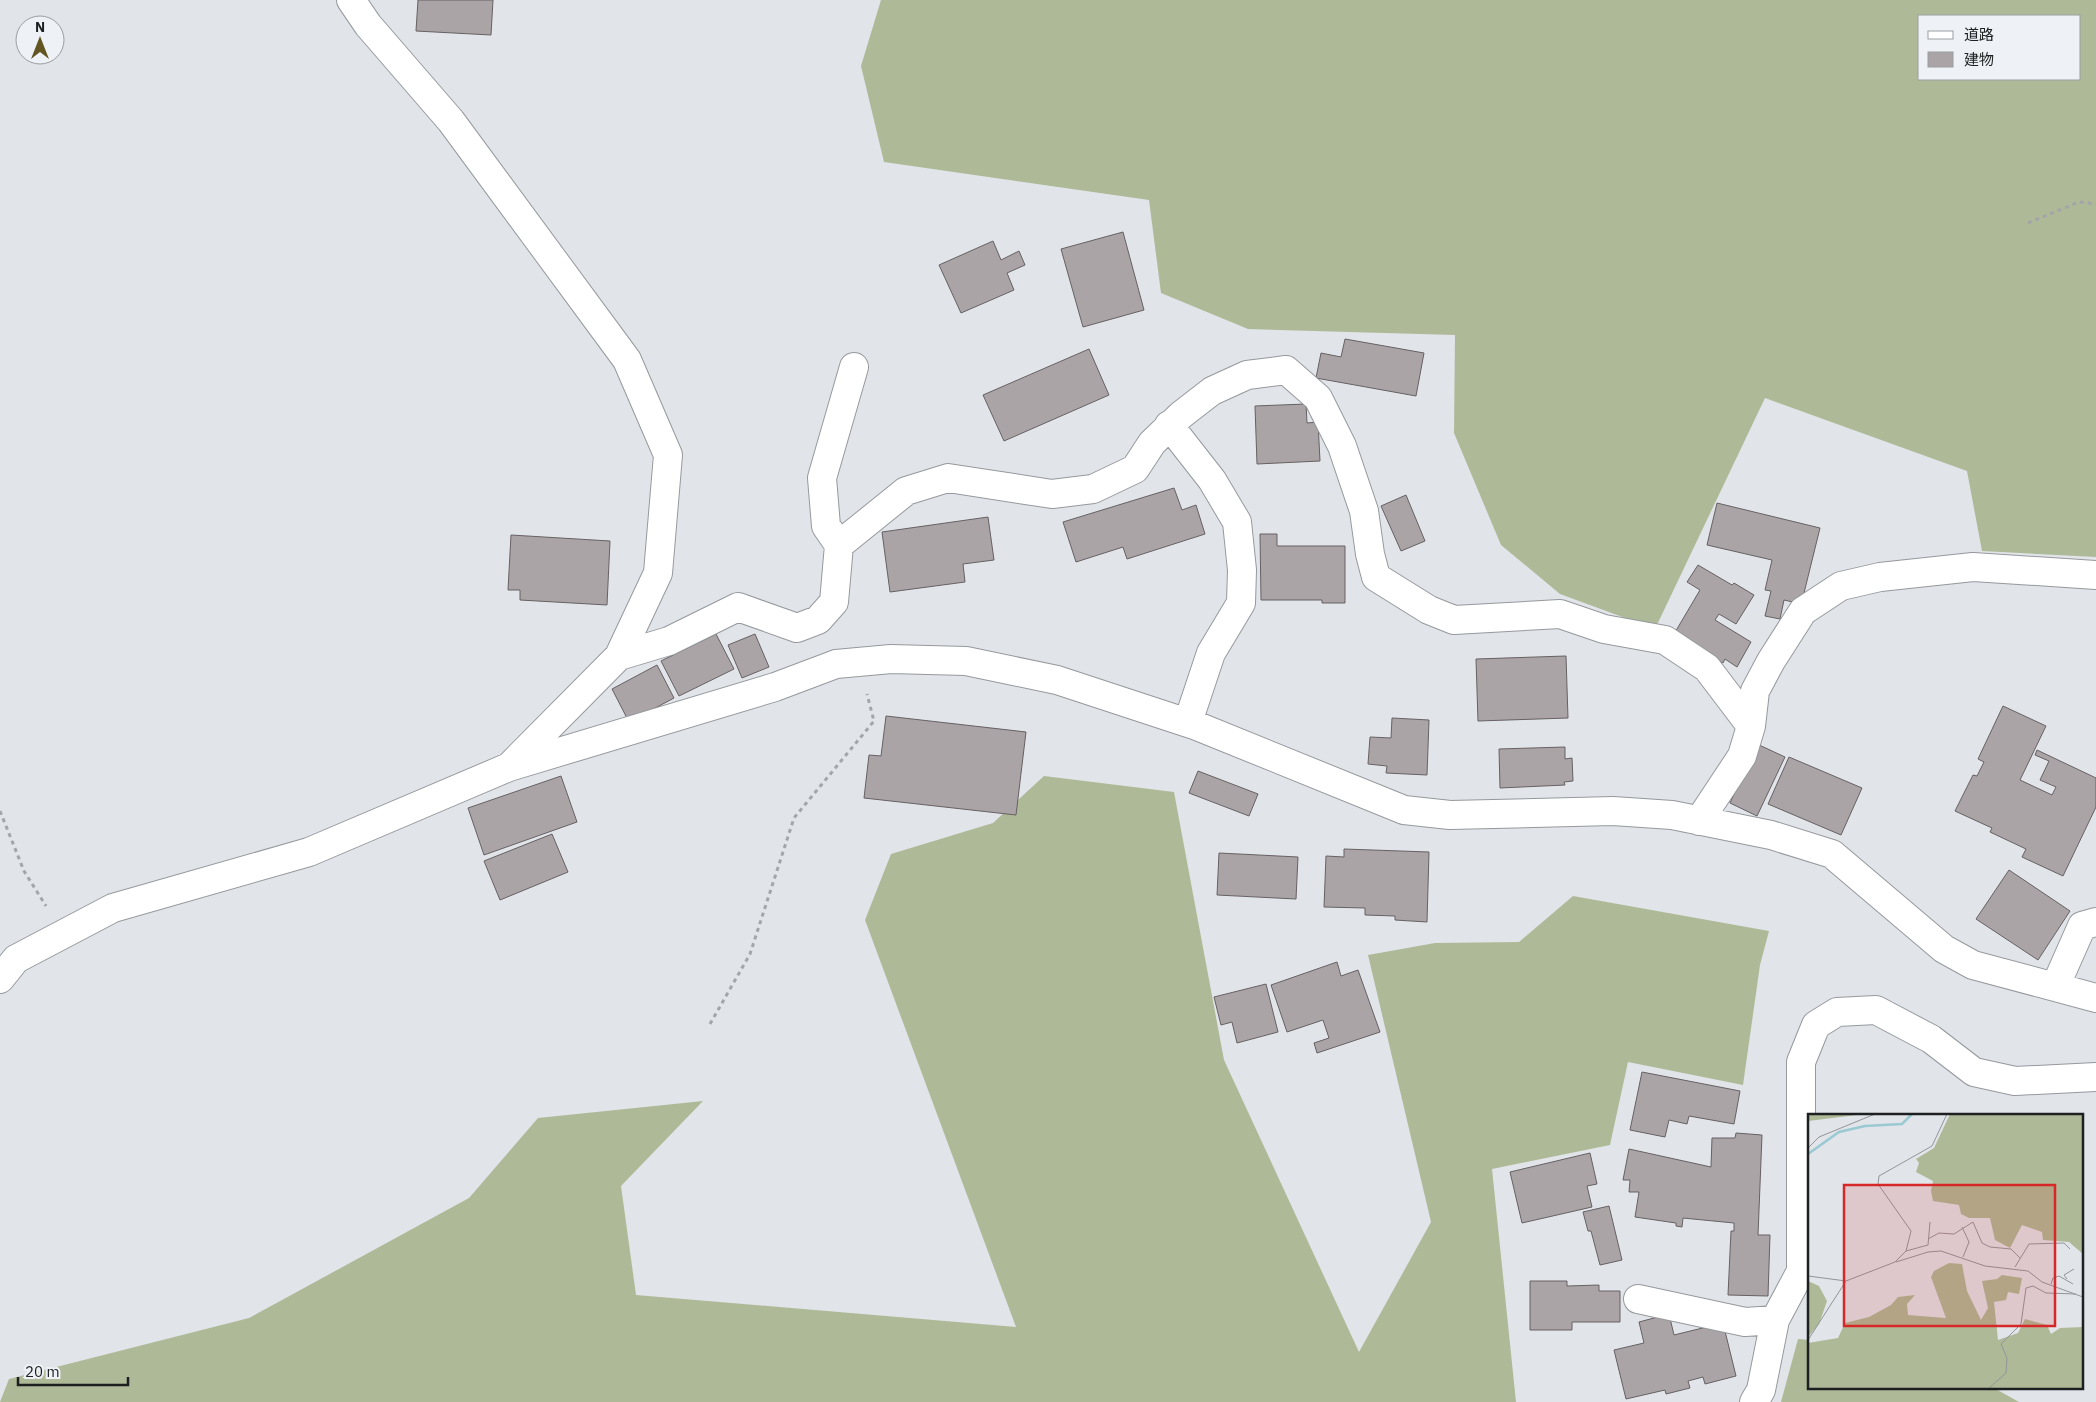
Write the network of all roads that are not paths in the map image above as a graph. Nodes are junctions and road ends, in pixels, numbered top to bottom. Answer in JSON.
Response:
{"nodes":[{"id":1,"x":351,"y":0,"type":"edge"},
{"id":2,"x":854,"y":367,"type":"dead end"},
{"id":3,"x":1170,"y":425,"type":"junction"},
{"id":4,"x":839,"y":545,"type":"junction"},
{"id":5,"x":2096,"y":575,"type":"edge"},
{"id":6,"x":620,"y":656,"type":"junction"},
{"id":7,"x":1188,"y":722,"type":"junction"},
{"id":8,"x":1751,"y":726,"type":"junction"},
{"id":9,"x":509,"y":767,"type":"junction"},
{"id":10,"x":1699,"y":821,"type":"junction"},
{"id":11,"x":2096,"y":922,"type":"edge"},
{"id":12,"x":5,"y":966,"type":"edge"},
{"id":13,"x":2055,"y":986,"type":"junction"},
{"id":14,"x":2096,"y":998,"type":"edge"},
{"id":15,"x":2096,"y":1076,"type":"edge"},
{"id":16,"x":1638,"y":1298,"type":"dead end"},
{"id":17,"x":1775,"y":1320,"type":"junction"},
{"id":18,"x":1754,"y":1402,"type":"edge"}],
"edges":[{"from":1,"to":6,"type":"street"},
{"from":2,"to":4,"type":"street"},
{"from":3,"to":4,"type":"street"},
{"from":3,"to":7,"type":"street"},
{"from":3,"to":8,"type":"street"},
{"from":4,"to":6,"type":"street"},
{"from":5,"to":8,"type":"street"},
{"from":6,"to":9,"type":"street"},
{"from":7,"to":9,"type":"street"},
{"from":7,"to":10,"type":"street"},
{"from":8,"to":10,"type":"street"},
{"from":9,"to":12,"type":"street"},
{"from":10,"to":13,"type":"street"},
{"from":11,"to":13,"type":"street"},
{"from":13,"to":14,"type":"street"},
{"from":15,"to":17,"type":"street"},
{"from":16,"to":17,"type":"street"},
{"from":17,"to":18,"type":"street"}]}
